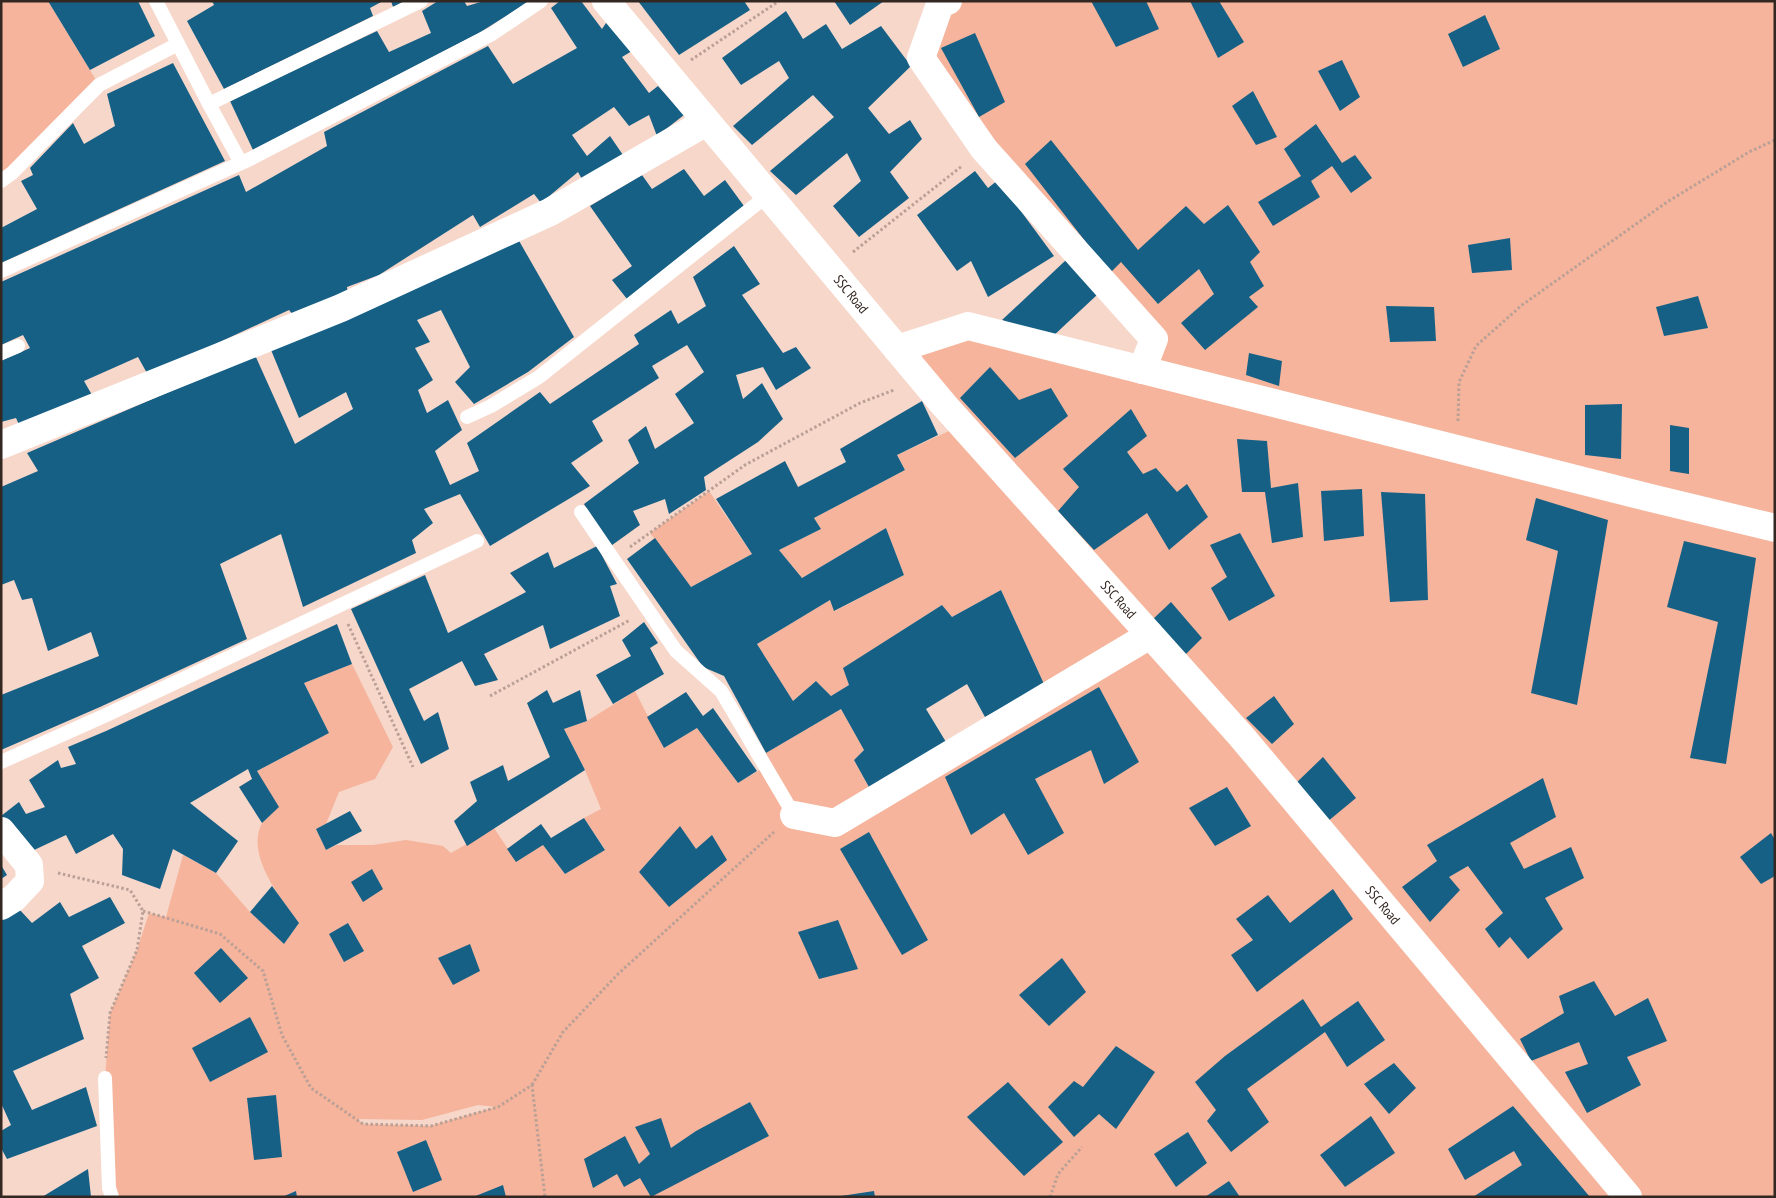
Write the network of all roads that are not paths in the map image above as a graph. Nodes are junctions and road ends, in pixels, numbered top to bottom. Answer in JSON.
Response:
{"nodes":[{"id":1,"x":156,"y":1,"type":"edge"},
{"id":2,"x":421,"y":1,"type":"edge"},
{"id":3,"x":541,"y":1,"type":"edge"},
{"id":4,"x":606,"y":1,"type":"edge"},
{"id":5,"x":948,"y":1,"type":"edge"},
{"id":6,"x":178,"y":44,"type":"junction"},
{"id":7,"x":209,"y":104,"type":"junction"},
{"id":8,"x":706,"y":122,"type":"junction"},
{"id":9,"x":241,"y":163,"type":"junction"},
{"id":10,"x":1,"y":181,"type":"edge"},
{"id":11,"x":768,"y":195,"type":"junction"},
{"id":12,"x":1,"y":271,"type":"edge"},
{"id":13,"x":18,"y":346,"type":"dead end"},
{"id":14,"x":896,"y":349,"type":"junction"},
{"id":15,"x":1,"y":353,"type":"edge"},
{"id":16,"x":1142,"y":370,"type":"junction"},
{"id":17,"x":467,"y":417,"type":"dead end"},
{"id":18,"x":1,"y":445,"type":"edge"},
{"id":19,"x":581,"y":512,"type":"dead end"},
{"id":20,"x":1775,"y":528,"type":"edge"},
{"id":21,"x":477,"y":541,"type":"dead end"},
{"id":22,"x":1150,"y":634,"type":"junction"},
{"id":23,"x":1,"y":762,"type":"edge"},
{"id":24,"x":794,"y":815,"type":"joint"},
{"id":25,"x":1,"y":831,"type":"edge"},
{"id":26,"x":1,"y":906,"type":"edge"},
{"id":27,"x":105,"y":1078,"type":"road end"},
{"id":28,"x":112,"y":1197,"type":"edge"},
{"id":29,"x":1628,"y":1197,"type":"edge"}],
"edges":[{"from":1,"to":6,"type":"lane"},
{"from":2,"to":7,"type":"lane"},
{"from":3,"to":9,"type":"lane"},
{"from":4,"to":8,"type":"street","name":"SSC Road"},
{"from":5,"to":16,"type":"street"},
{"from":6,"to":7,"type":"lane"},
{"from":6,"to":10,"type":"lane"},
{"from":7,"to":9,"type":"lane"},
{"from":8,"to":11,"type":"street","name":"SSC Road"},
{"from":8,"to":18,"type":"street"},
{"from":9,"to":12,"type":"lane"},
{"from":11,"to":14,"type":"street","name":"SSC Road"},
{"from":11,"to":17,"type":"lane"},
{"from":13,"to":15,"type":"lane"},
{"from":14,"to":16,"type":"street"},
{"from":14,"to":22,"type":"street","name":"SSC Road"},
{"from":16,"to":20,"type":"street"},
{"from":19,"to":24,"type":"lane"},
{"from":21,"to":23,"type":"lane"},
{"from":22,"to":24,"type":"street"},
{"from":22,"to":29,"type":"street","name":"SSC Road"},
{"from":25,"to":26,"type":"street"},
{"from":27,"to":28,"type":"lane"}]}
